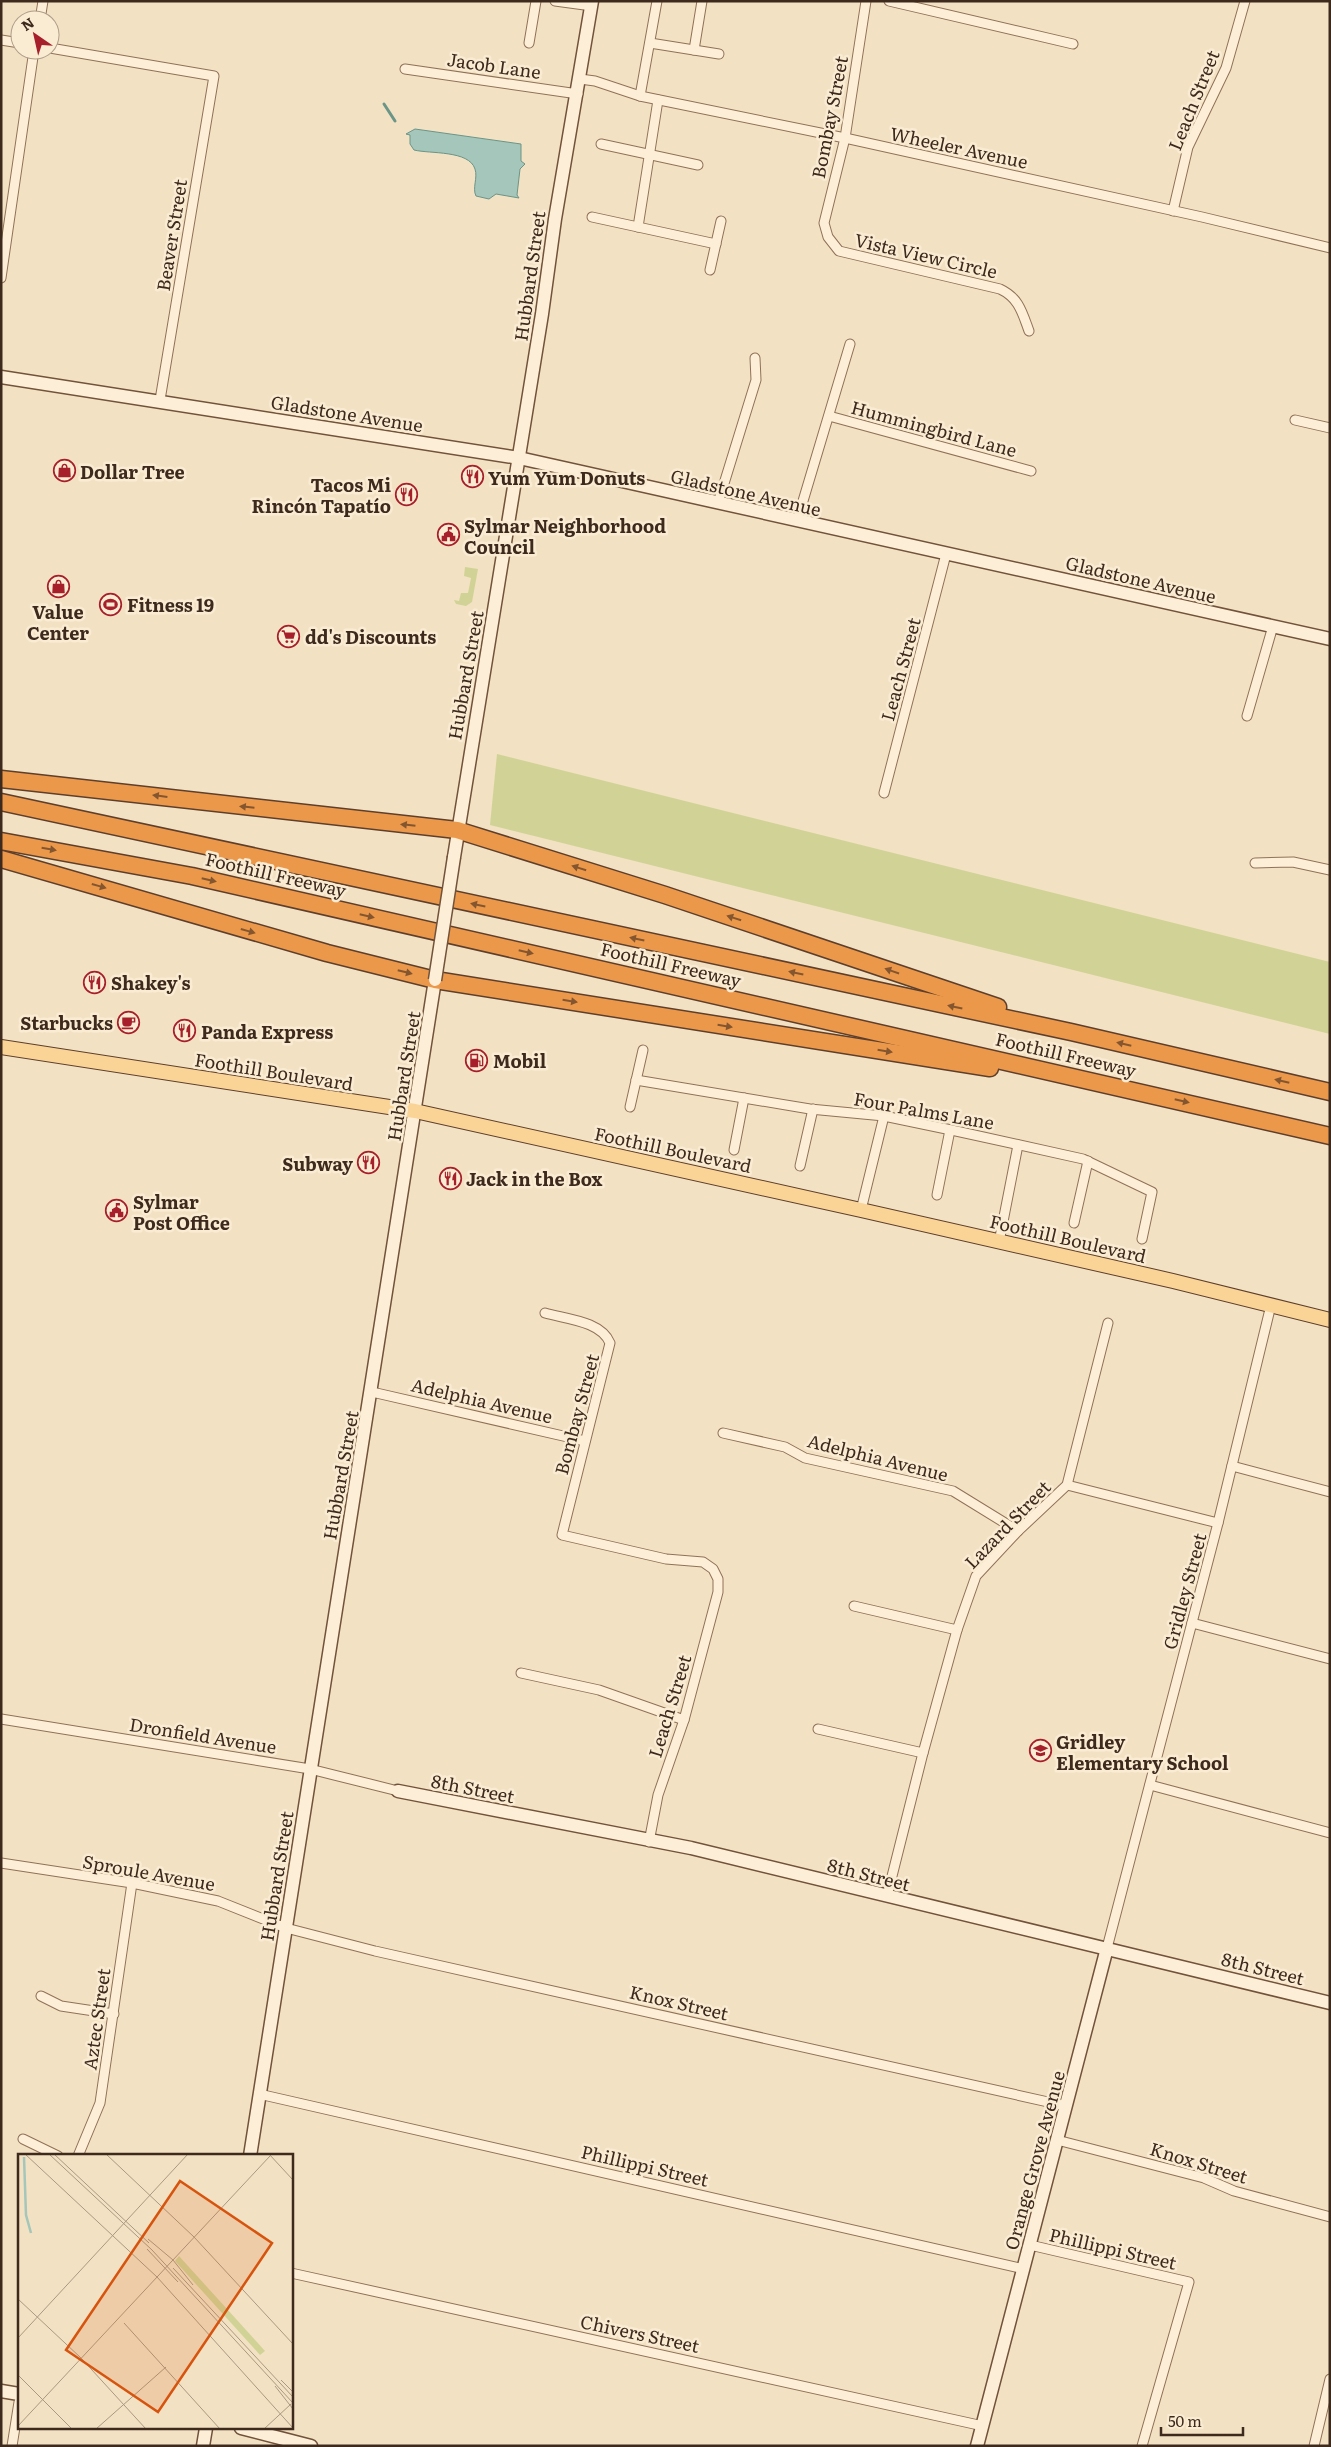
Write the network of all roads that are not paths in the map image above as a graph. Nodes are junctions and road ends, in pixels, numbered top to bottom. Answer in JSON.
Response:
{"nodes":[{"id":1,"x":536,"y":1,"type":"edge"},
{"id":2,"x":555,"y":1,"type":"edge"},
{"id":3,"x":657,"y":1,"type":"edge"},
{"id":4,"x":702,"y":1,"type":"edge"},
{"id":5,"x":866,"y":1,"type":"edge"},
{"id":6,"x":889,"y":1,"type":"edge"},
{"id":7,"x":1245,"y":1,"type":"edge"},
{"id":8,"x":592,"y":3,"type":"edge"},
{"id":9,"x":529,"y":43,"type":"dead end"},
{"id":10,"x":650,"y":43,"type":"junction"},
{"id":11,"x":1074,"y":44,"type":"dead end"},
{"id":12,"x":60,"y":50,"type":"edge"},
{"id":13,"x":694,"y":50,"type":"junction"},
{"id":14,"x":719,"y":54,"type":"dead end"},
{"id":15,"x":33,"y":60,"type":"edge"},
{"id":16,"x":405,"y":69,"type":"dead end"},
{"id":17,"x":580,"y":79,"type":"junction"},
{"id":18,"x":578,"y":94,"type":"junction"},
{"id":19,"x":640,"y":96,"type":"junction"},
{"id":20,"x":658,"y":100,"type":"junction"},
{"id":21,"x":845,"y":138,"type":"junction"},
{"id":22,"x":601,"y":144,"type":"dead end"},
{"id":23,"x":650,"y":155,"type":"junction"},
{"id":24,"x":698,"y":165,"type":"dead end"},
{"id":25,"x":1172,"y":211,"type":"junction"},
{"id":26,"x":592,"y":217,"type":"dead end"},
{"id":27,"x":721,"y":221,"type":"dead end"},
{"id":28,"x":638,"y":227,"type":"junction"},
{"id":29,"x":828,"y":237,"type":"joint"},
{"id":30,"x":716,"y":244,"type":"junction"},
{"id":31,"x":1330,"y":248,"type":"edge"},
{"id":32,"x":710,"y":270,"type":"dead end"},
{"id":33,"x":1,"y":278,"type":"edge"},
{"id":34,"x":1028,"y":331,"type":"dead end"},
{"id":35,"x":850,"y":344,"type":"dead end"},
{"id":36,"x":755,"y":358,"type":"dead end"},
{"id":37,"x":1,"y":377,"type":"edge"},
{"id":38,"x":160,"y":400,"type":"junction"},
{"id":39,"x":828,"y":416,"type":"junction"},
{"id":40,"x":1295,"y":420,"type":"dead end"},
{"id":41,"x":1330,"y":428,"type":"edge"},
{"id":42,"x":519,"y":458,"type":"junction"},
{"id":43,"x":1031,"y":470,"type":"dead end"},
{"id":44,"x":718,"y":503,"type":"junction"},
{"id":45,"x":797,"y":521,"type":"junction"},
{"id":46,"x":946,"y":554,"type":"junction"},
{"id":47,"x":1274,"y":626,"type":"junction"},
{"id":48,"x":1330,"y":639,"type":"edge"},
{"id":49,"x":1247,"y":716,"type":"dead end"},
{"id":50,"x":1,"y":778,"type":"edge"},
{"id":51,"x":884,"y":793,"type":"dead end"},
{"id":52,"x":1,"y":802,"type":"edge"},
{"id":53,"x":457,"y":830,"type":"junction"},
{"id":54,"x":1,"y":841,"type":"edge"},
{"id":55,"x":1,"y":858,"type":"edge"},
{"id":56,"x":1255,"y":863,"type":"dead end"},
{"id":57,"x":1330,"y":870,"type":"edge"},
{"id":58,"x":435,"y":980,"type":"junction"},
{"id":59,"x":1071,"y":1032,"type":"junction"},
{"id":60,"x":1,"y":1047,"type":"edge"},
{"id":61,"x":643,"y":1050,"type":"dead end"},
{"id":62,"x":636,"y":1080,"type":"junction"},
{"id":63,"x":1135,"y":1090,"type":"junction"},
{"id":64,"x":1330,"y":1092,"type":"edge"},
{"id":65,"x":744,"y":1098,"type":"junction"},
{"id":66,"x":630,"y":1107,"type":"dead end"},
{"id":67,"x":813,"y":1109,"type":"junction"},
{"id":68,"x":415,"y":1111,"type":"junction"},
{"id":69,"x":884,"y":1116,"type":"junction"},
{"id":70,"x":950,"y":1130,"type":"junction"},
{"id":71,"x":1330,"y":1136,"type":"edge"},
{"id":72,"x":1018,"y":1145,"type":"junction"},
{"id":73,"x":734,"y":1150,"type":"dead end"},
{"id":74,"x":1088,"y":1162,"type":"junction"},
{"id":75,"x":800,"y":1166,"type":"dead end"},
{"id":76,"x":937,"y":1195,"type":"dead end"},
{"id":77,"x":861,"y":1210,"type":"junction"},
{"id":78,"x":1074,"y":1222,"type":"dead end"},
{"id":79,"x":1142,"y":1239,"type":"dead end"},
{"id":80,"x":999,"y":1242,"type":"junction"},
{"id":81,"x":1271,"y":1305,"type":"junction"},
{"id":82,"x":546,"y":1313,"type":"dead end"},
{"id":83,"x":1330,"y":1320,"type":"edge"},
{"id":84,"x":1108,"y":1323,"type":"dead end"},
{"id":85,"x":372,"y":1392,"type":"junction"},
{"id":86,"x":723,"y":1434,"type":"dead end"},
{"id":87,"x":585,"y":1441,"type":"junction"},
{"id":88,"x":1232,"y":1466,"type":"junction"},
{"id":89,"x":1068,"y":1485,"type":"junction"},
{"id":90,"x":1330,"y":1492,"type":"edge"},
{"id":91,"x":1218,"y":1523,"type":"junction"},
{"id":92,"x":1018,"y":1531,"type":"junction"},
{"id":93,"x":718,"y":1579,"type":"joint"},
{"id":94,"x":854,"y":1606,"type":"dead end"},
{"id":95,"x":1192,"y":1623,"type":"junction"},
{"id":96,"x":957,"y":1630,"type":"junction"},
{"id":97,"x":1330,"y":1659,"type":"edge"},
{"id":98,"x":521,"y":1673,"type":"dead end"},
{"id":99,"x":1,"y":1719,"type":"edge"},
{"id":100,"x":684,"y":1720,"type":"junction"},
{"id":101,"x":818,"y":1729,"type":"dead end"},
{"id":102,"x":923,"y":1753,"type":"junction"},
{"id":103,"x":310,"y":1769,"type":"junction"},
{"id":104,"x":1150,"y":1785,"type":"junction"},
{"id":105,"x":398,"y":1791,"type":"joint"},
{"id":106,"x":1330,"y":1833,"type":"edge"},
{"id":107,"x":649,"y":1842,"type":"junction"},
{"id":108,"x":1,"y":1863,"type":"edge"},
{"id":109,"x":132,"y":1883,"type":"junction"},
{"id":110,"x":1124,"y":1884,"type":"joint"},
{"id":111,"x":886,"y":1896,"type":"junction"},
{"id":112,"x":286,"y":1928,"type":"junction"},
{"id":113,"x":1107,"y":1948,"type":"junction"},
{"id":114,"x":42,"y":1996,"type":"dead end"},
{"id":115,"x":1330,"y":2003,"type":"edge"},
{"id":116,"x":114,"y":2014,"type":"junction"},
{"id":117,"x":259,"y":2094,"type":"junction"},
{"id":118,"x":1066,"y":2106,"type":"junction"},
{"id":119,"x":23,"y":2139,"type":"dead end"},
{"id":120,"x":1057,"y":2140,"type":"junction"},
{"id":121,"x":54,"y":2154,"type":"edge"},
{"id":122,"x":79,"y":2154,"type":"edge"},
{"id":123,"x":250,"y":2154,"type":"edge"},
{"id":124,"x":1330,"y":2217,"type":"edge"},
{"id":125,"x":1030,"y":2245,"type":"junction"},
{"id":126,"x":1024,"y":2269,"type":"junction"},
{"id":127,"x":292,"y":2273,"type":"edge"},
{"id":128,"x":1330,"y":2380,"type":"edge"},
{"id":129,"x":1,"y":2391,"type":"edge"},
{"id":130,"x":18,"y":2394,"type":"edge"},
{"id":131,"x":18,"y":2408,"type":"edge"},
{"id":132,"x":983,"y":2426,"type":"junction"},
{"id":133,"x":206,"y":2430,"type":"edge"},
{"id":134,"x":249,"y":2430,"type":"edge"},
{"id":135,"x":305,"y":2444,"type":"edge"},
{"id":136,"x":12,"y":2446,"type":"edge"},
{"id":137,"x":203,"y":2446,"type":"edge"},
{"id":138,"x":978,"y":2446,"type":"edge"},
{"id":139,"x":1142,"y":2446,"type":"edge"},
{"id":140,"x":1314,"y":2446,"type":"edge"}],
"edges":[{"from":1,"to":9,"type":"street"},
{"from":2,"to":8,"type":"street"},
{"from":3,"to":10,"type":"street"},
{"from":4,"to":13,"type":"street"},
{"from":5,"to":21,"type":"street","name":"Bombay Street"},
{"from":6,"to":11,"type":"street"},
{"from":7,"to":25,"type":"street","name":"Leach Street"},
{"from":8,"to":17,"type":"street","name":"Hubbard Street"},
{"from":10,"to":13,"type":"street"},
{"from":10,"to":19,"type":"street"},
{"from":12,"to":38,"type":"street","name":"Beaver Street"},
{"from":13,"to":14,"type":"street"},
{"from":15,"to":33,"type":"street"},
{"from":16,"to":18,"type":"street","name":"Jacob Lane"},
{"from":17,"to":18,"type":"street","name":"Hubbard Street"},
{"from":17,"to":19,"type":"street","name":"Wheeler Avenue"},
{"from":18,"to":42,"type":"street","name":"Hubbard Street"},
{"from":19,"to":20,"type":"street","name":"Wheeler Avenue"},
{"from":20,"to":21,"type":"street","name":"Wheeler Avenue"},
{"from":20,"to":23,"type":"street"},
{"from":21,"to":25,"type":"street","name":"Wheeler Avenue"},
{"from":21,"to":29,"type":"street","name":"Bombay Street"},
{"from":22,"to":23,"type":"street"},
{"from":23,"to":24,"type":"street"},
{"from":23,"to":28,"type":"street"},
{"from":25,"to":31,"type":"street","name":"Wheeler Avenue"},
{"from":26,"to":28,"type":"street"},
{"from":27,"to":30,"type":"street"},
{"from":28,"to":30,"type":"street"},
{"from":29,"to":34,"type":"street","name":"Vista View Circle"},
{"from":30,"to":32,"type":"street"},
{"from":35,"to":39,"type":"street"},
{"from":36,"to":44,"type":"street"},
{"from":37,"to":38,"type":"street","name":"Gladstone Avenue"},
{"from":38,"to":42,"type":"street","name":"Gladstone Avenue"},
{"from":39,"to":43,"type":"street","name":"Hummingbird Lane"},
{"from":39,"to":45,"type":"street"},
{"from":40,"to":41,"type":"street"},
{"from":42,"to":44,"type":"street","name":"Gladstone Avenue"},
{"from":42,"to":53,"type":"street","name":"Hubbard Street"},
{"from":44,"to":45,"type":"street","name":"Gladstone Avenue"},
{"from":45,"to":46,"type":"street","name":"Gladstone Avenue"},
{"from":46,"to":47,"type":"street","name":"Gladstone Avenue"},
{"from":46,"to":51,"type":"street","name":"Leach Street"},
{"from":47,"to":48,"type":"street","name":"Gladstone Avenue"},
{"from":47,"to":49,"type":"street"},
{"from":53,"to":50,"type":"highway","one_way":true},
{"from":59,"to":52,"type":"highway","name":"Foothill Freeway","one_way":true},
{"from":53,"to":58,"type":"street","name":"Hubbard Street","bridge":true},
{"from":59,"to":53,"type":"highway","one_way":true},
{"from":54,"to":63,"type":"highway","name":"Foothill Freeway","one_way":true},
{"from":55,"to":58,"type":"highway","one_way":true},
{"from":56,"to":57,"type":"street"},
{"from":58,"to":63,"type":"highway","one_way":true},
{"from":58,"to":68,"type":"street","name":"Hubbard Street"},
{"from":64,"to":59,"type":"highway","name":"Foothill Freeway","one_way":true},
{"from":60,"to":68,"type":"main road","name":"Foothill Boulevard"},
{"from":61,"to":62,"type":"street"},
{"from":62,"to":65,"type":"street","name":"Four Palms Lane"},
{"from":62,"to":66,"type":"street"},
{"from":63,"to":71,"type":"highway","name":"Foothill Freeway","one_way":true},
{"from":65,"to":67,"type":"street","name":"Four Palms Lane"},
{"from":65,"to":73,"type":"street"},
{"from":67,"to":69,"type":"street","name":"Four Palms Lane"},
{"from":67,"to":75,"type":"street"},
{"from":68,"to":77,"type":"main road","name":"Foothill Boulevard"},
{"from":68,"to":85,"type":"street","name":"Hubbard Street"},
{"from":69,"to":70,"type":"street","name":"Four Palms Lane"},
{"from":69,"to":77,"type":"street"},
{"from":70,"to":72,"type":"street","name":"Four Palms Lane"},
{"from":70,"to":76,"type":"street"},
{"from":72,"to":74,"type":"street","name":"Four Palms Lane"},
{"from":72,"to":80,"type":"street"},
{"from":74,"to":78,"type":"street"},
{"from":74,"to":79,"type":"street","name":"Four Palms Lane"},
{"from":77,"to":80,"type":"main road","name":"Foothill Boulevard"},
{"from":80,"to":81,"type":"main road","name":"Foothill Boulevard"},
{"from":81,"to":83,"type":"main road","name":"Foothill Boulevard"},
{"from":81,"to":88,"type":"street","name":"Gridley Street"},
{"from":82,"to":87,"type":"street","name":"Bombay Street"},
{"from":84,"to":89,"type":"street","name":"Lazard Street"},
{"from":85,"to":87,"type":"street","name":"Adelphia Avenue"},
{"from":85,"to":103,"type":"street","name":"Hubbard Street"},
{"from":86,"to":92,"type":"street","name":"Adelphia Avenue"},
{"from":87,"to":93,"type":"street","name":"Bombay Street"},
{"from":88,"to":90,"type":"street"},
{"from":88,"to":91,"type":"street","name":"Gridley Street"},
{"from":89,"to":91,"type":"street"},
{"from":89,"to":92,"type":"street","name":"Lazard Street"},
{"from":91,"to":95,"type":"street","name":"Gridley Street"},
{"from":92,"to":96,"type":"street","name":"Lazard Street"},
{"from":93,"to":100,"type":"street","name":"Leach Street"},
{"from":94,"to":96,"type":"street"},
{"from":95,"to":97,"type":"street"},
{"from":95,"to":104,"type":"street","name":"Gridley Street"},
{"from":96,"to":102,"type":"street","name":"Lazard Street"},
{"from":98,"to":100,"type":"street"},
{"from":99,"to":103,"type":"street","name":"Dronfield Avenue"},
{"from":100,"to":107,"type":"street","name":"Leach Street"},
{"from":101,"to":102,"type":"street"},
{"from":102,"to":111,"type":"street","name":"Lazard Street"},
{"from":103,"to":105,"type":"street","name":"Dronfield Avenue"},
{"from":103,"to":112,"type":"street","name":"Hubbard Street"},
{"from":104,"to":106,"type":"street"},
{"from":104,"to":110,"type":"street","name":"Gridley Street"},
{"from":105,"to":107,"type":"street","name":"8th Street"},
{"from":107,"to":111,"type":"street","name":"8th Street"},
{"from":108,"to":109,"type":"street","name":"Sproule Avenue"},
{"from":109,"to":112,"type":"street","name":"Sproule Avenue"},
{"from":109,"to":116,"type":"street","name":"Aztec Street"},
{"from":110,"to":113,"type":"street","name":"Orange Grove Avenue"},
{"from":111,"to":113,"type":"street","name":"8th Street"},
{"from":112,"to":117,"type":"street","name":"Hubbard Street"},
{"from":112,"to":118,"type":"street","name":"Knox Street"},
{"from":113,"to":115,"type":"street","name":"8th Street"},
{"from":113,"to":118,"type":"street","name":"Orange Grove Avenue"},
{"from":114,"to":116,"type":"street"},
{"from":116,"to":122,"type":"street","name":"Aztec Street"},
{"from":117,"to":123,"type":"street","name":"Hubbard Street"},
{"from":117,"to":126,"type":"street","name":"Phillippi Street"},
{"from":118,"to":120,"type":"street","name":"Orange Grove Avenue"},
{"from":119,"to":121,"type":"street"},
{"from":120,"to":124,"type":"street","name":"Knox Street"},
{"from":120,"to":125,"type":"street","name":"Orange Grove Avenue"},
{"from":125,"to":126,"type":"street","name":"Orange Grove Avenue"},
{"from":125,"to":139,"type":"street","name":"Phillippi Street"},
{"from":126,"to":132,"type":"street","name":"Orange Grove Avenue"},
{"from":127,"to":132,"type":"street","name":"Chivers Street"},
{"from":128,"to":140,"type":"street"},
{"from":129,"to":130,"type":"street"},
{"from":131,"to":136,"type":"street"},
{"from":132,"to":138,"type":"street","name":"Orange Grove Avenue"},
{"from":133,"to":137,"type":"street"},
{"from":134,"to":135,"type":"street"}]}
